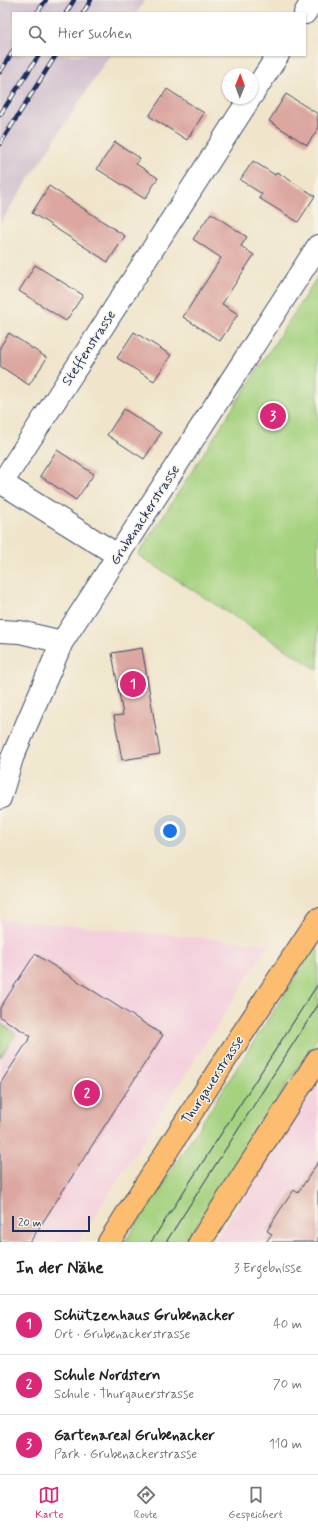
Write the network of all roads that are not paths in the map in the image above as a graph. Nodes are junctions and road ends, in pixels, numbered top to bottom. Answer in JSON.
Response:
{"nodes":[{"id":1,"x":313,"y":0,"type":"edge"},
{"id":2,"x":306,"y":12,"type":"edge"},
{"id":3,"x":277,"y":56,"type":"edge"},
{"id":4,"x":258,"y":86,"type":"edge"},
{"id":5,"x":246,"y":104,"type":"edge"},
{"id":6,"x":318,"y":246,"type":"edge"},
{"id":7,"x":118,"y":556,"type":"junction"},
{"id":8,"x":0,"y":631,"type":"edge"},
{"id":9,"x":62,"y":642,"type":"junction"},
{"id":10,"x":0,"y":798,"type":"edge"},
{"id":11,"x":318,"y":919,"type":"edge"},
{"id":12,"x":318,"y":1059,"type":"edge"},
{"id":13,"x":109,"y":1242,"type":"edge"},
{"id":14,"x":200,"y":1242,"type":"edge"}],
"edges":[{"from":1,"to":2,"type":"street"},
{"from":3,"to":4,"type":"street"},
{"from":5,"to":7,"type":"street","name":"Steffenstrasse"},
{"from":6,"to":7,"type":"street","name":"Grubenackerstrasse"},
{"from":7,"to":9,"type":"street","name":"Grubenackerstrasse"},
{"from":8,"to":9,"type":"street"},
{"from":9,"to":10,"type":"street","name":"Grubenackerstrasse"},
{"from":11,"to":13,"type":"main road","name":"Thurgauerstrasse"},
{"from":12,"to":14,"type":"main road"}]}
